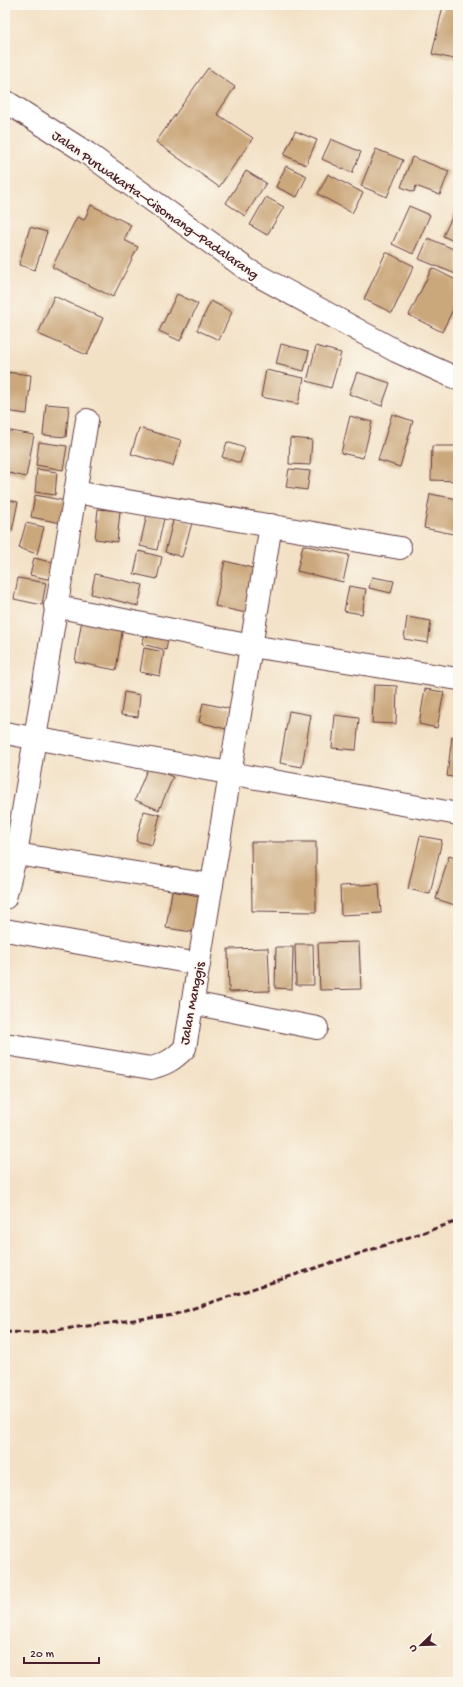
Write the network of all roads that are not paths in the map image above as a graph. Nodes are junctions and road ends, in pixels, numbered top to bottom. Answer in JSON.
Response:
{"nodes":[{"id":1,"x":7,"y":107,"type":"edge"},
{"id":2,"x":458,"y":379,"type":"edge"},
{"id":3,"x":87,"y":420,"type":"dead end"},
{"id":4,"x":75,"y":492,"type":"junction"},
{"id":5,"x":271,"y":524,"type":"junction"},
{"id":6,"x":400,"y":548,"type":"dead end"},
{"id":7,"x":55,"y":606,"type":"junction"},
{"id":8,"x":251,"y":646,"type":"junction"},
{"id":9,"x":458,"y":679,"type":"edge"},
{"id":10,"x":5,"y":733,"type":"edge"},
{"id":11,"x":34,"y":738,"type":"junction"},
{"id":12,"x":230,"y":773,"type":"junction"},
{"id":13,"x":458,"y":814,"type":"edge"},
{"id":14,"x":16,"y":854,"type":"junction"},
{"id":15,"x":212,"y":885,"type":"junction"},
{"id":16,"x":5,"y":898,"type":"edge"},
{"id":17,"x":5,"y":930,"type":"edge"},
{"id":18,"x":199,"y":964,"type":"junction"},
{"id":19,"x":192,"y":1003,"type":"junction"},
{"id":20,"x":317,"y":1028,"type":"dead end"},
{"id":21,"x":5,"y":1044,"type":"edge"}],
"edges":[{"from":1,"to":2,"type":"main road","name":"Jalan Purwakarta–Cisomang–Padalarang"},
{"from":3,"to":4,"type":"main road"},
{"from":4,"to":5,"type":"main road"},
{"from":4,"to":7,"type":"main road"},
{"from":5,"to":6,"type":"main road"},
{"from":5,"to":8,"type":"main road","name":"Jalan Manggis"},
{"from":7,"to":8,"type":"main road"},
{"from":7,"to":11,"type":"main road"},
{"from":8,"to":9,"type":"main road"},
{"from":8,"to":12,"type":"main road","name":"Jalan Manggis"},
{"from":10,"to":11,"type":"main road"},
{"from":11,"to":12,"type":"main road"},
{"from":11,"to":14,"type":"main road"},
{"from":12,"to":13,"type":"main road"},
{"from":12,"to":15,"type":"main road","name":"Jalan Manggis"},
{"from":14,"to":15,"type":"main road"},
{"from":14,"to":16,"type":"main road"},
{"from":15,"to":18,"type":"main road","name":"Jalan Manggis"},
{"from":17,"to":18,"type":"main road"},
{"from":18,"to":19,"type":"main road","name":"Jalan Manggis"},
{"from":19,"to":20,"type":"main road"},
{"from":19,"to":21,"type":"main road","name":"Jalan Manggis"}]}
